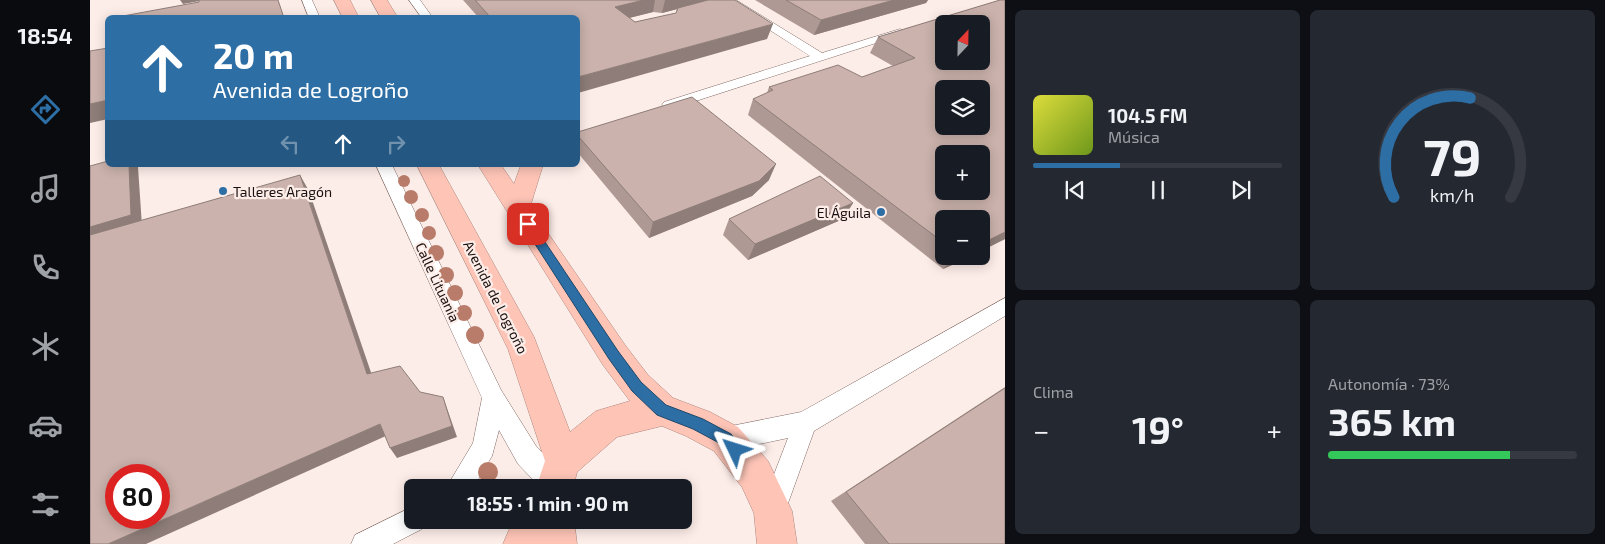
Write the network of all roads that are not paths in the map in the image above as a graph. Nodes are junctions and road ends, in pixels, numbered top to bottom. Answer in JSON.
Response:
{"nodes":[{"id":1,"x":307,"y":0,"type":"edge"},
{"id":2,"x":342,"y":0,"type":"edge"},
{"id":3,"x":379,"y":0,"type":"edge"},
{"id":4,"x":414,"y":0,"type":"edge"},
{"id":5,"x":728,"y":0,"type":"edge"},
{"id":6,"x":314,"y":15,"type":"edge"},
{"id":7,"x":350,"y":15,"type":"edge"},
{"id":8,"x":388,"y":15,"type":"edge"},
{"id":9,"x":426,"y":15,"type":"edge"},
{"id":10,"x":916,"y":27,"type":"edge"},
{"id":11,"x":820,"y":58,"type":"junction"},
{"id":12,"x":652,"y":111,"type":"edge"},
{"id":13,"x":385,"y":167,"type":"edge"},
{"id":14,"x":429,"y":167,"type":"edge"},
{"id":15,"x":490,"y":167,"type":"edge"},
{"id":16,"x":531,"y":167,"type":"edge"},
{"id":17,"x":517,"y":208,"type":"junction"},
{"id":18,"x":1005,"y":306,"type":"edge"},
{"id":19,"x":493,"y":398,"type":"junction"},
{"id":20,"x":662,"y":410,"type":"junction"},
{"id":21,"x":805,"y":423,"type":"junction"},
{"id":22,"x":726,"y":439,"type":"junction"},
{"id":23,"x":464,"y":479,"type":"edge"},
{"id":24,"x":548,"y":479,"type":"edge"},
{"id":25,"x":554,"y":479,"type":"edge"},
{"id":26,"x":563,"y":479,"type":"edge"},
{"id":27,"x":404,"y":524,"type":"edge"},
{"id":28,"x":535,"y":529,"type":"edge"},
{"id":29,"x":556,"y":529,"type":"edge"},
{"id":30,"x":778,"y":534,"type":"edge"},
{"id":31,"x":364,"y":544,"type":"edge"},
{"id":32,"x":523,"y":544,"type":"edge"},
{"id":33,"x":556,"y":544,"type":"edge"}],
"edges":[{"from":1,"to":6,"type":"street"},
{"from":2,"to":7,"type":"highway"},
{"from":3,"to":8,"type":"highway"},
{"from":4,"to":9,"type":"street"},
{"from":5,"to":11,"type":"street"},
{"from":10,"to":11,"type":"street"},
{"from":11,"to":12,"type":"street"},
{"from":13,"to":19,"type":"street","name":"Calle Lituania"},
{"from":14,"to":25,"type":"highway","name":"Avenida de Logroño"},
{"from":15,"to":17,"type":"highway"},
{"from":16,"to":17,"type":"highway"},
{"from":17,"to":20,"type":"highway"},
{"from":18,"to":21,"type":"street"},
{"from":19,"to":23,"type":"street"},
{"from":19,"to":24,"type":"street","name":"Calle Lituania"},
{"from":20,"to":22,"type":"highway"},
{"from":20,"to":26,"type":"highway"},
{"from":21,"to":22,"type":"street"},
{"from":21,"to":30,"type":"street"},
{"from":22,"to":30,"type":"highway"},
{"from":27,"to":31,"type":"street"},
{"from":28,"to":32,"type":"highway"},
{"from":29,"to":33,"type":"highway","name":"Avenida de Logroño"}]}
